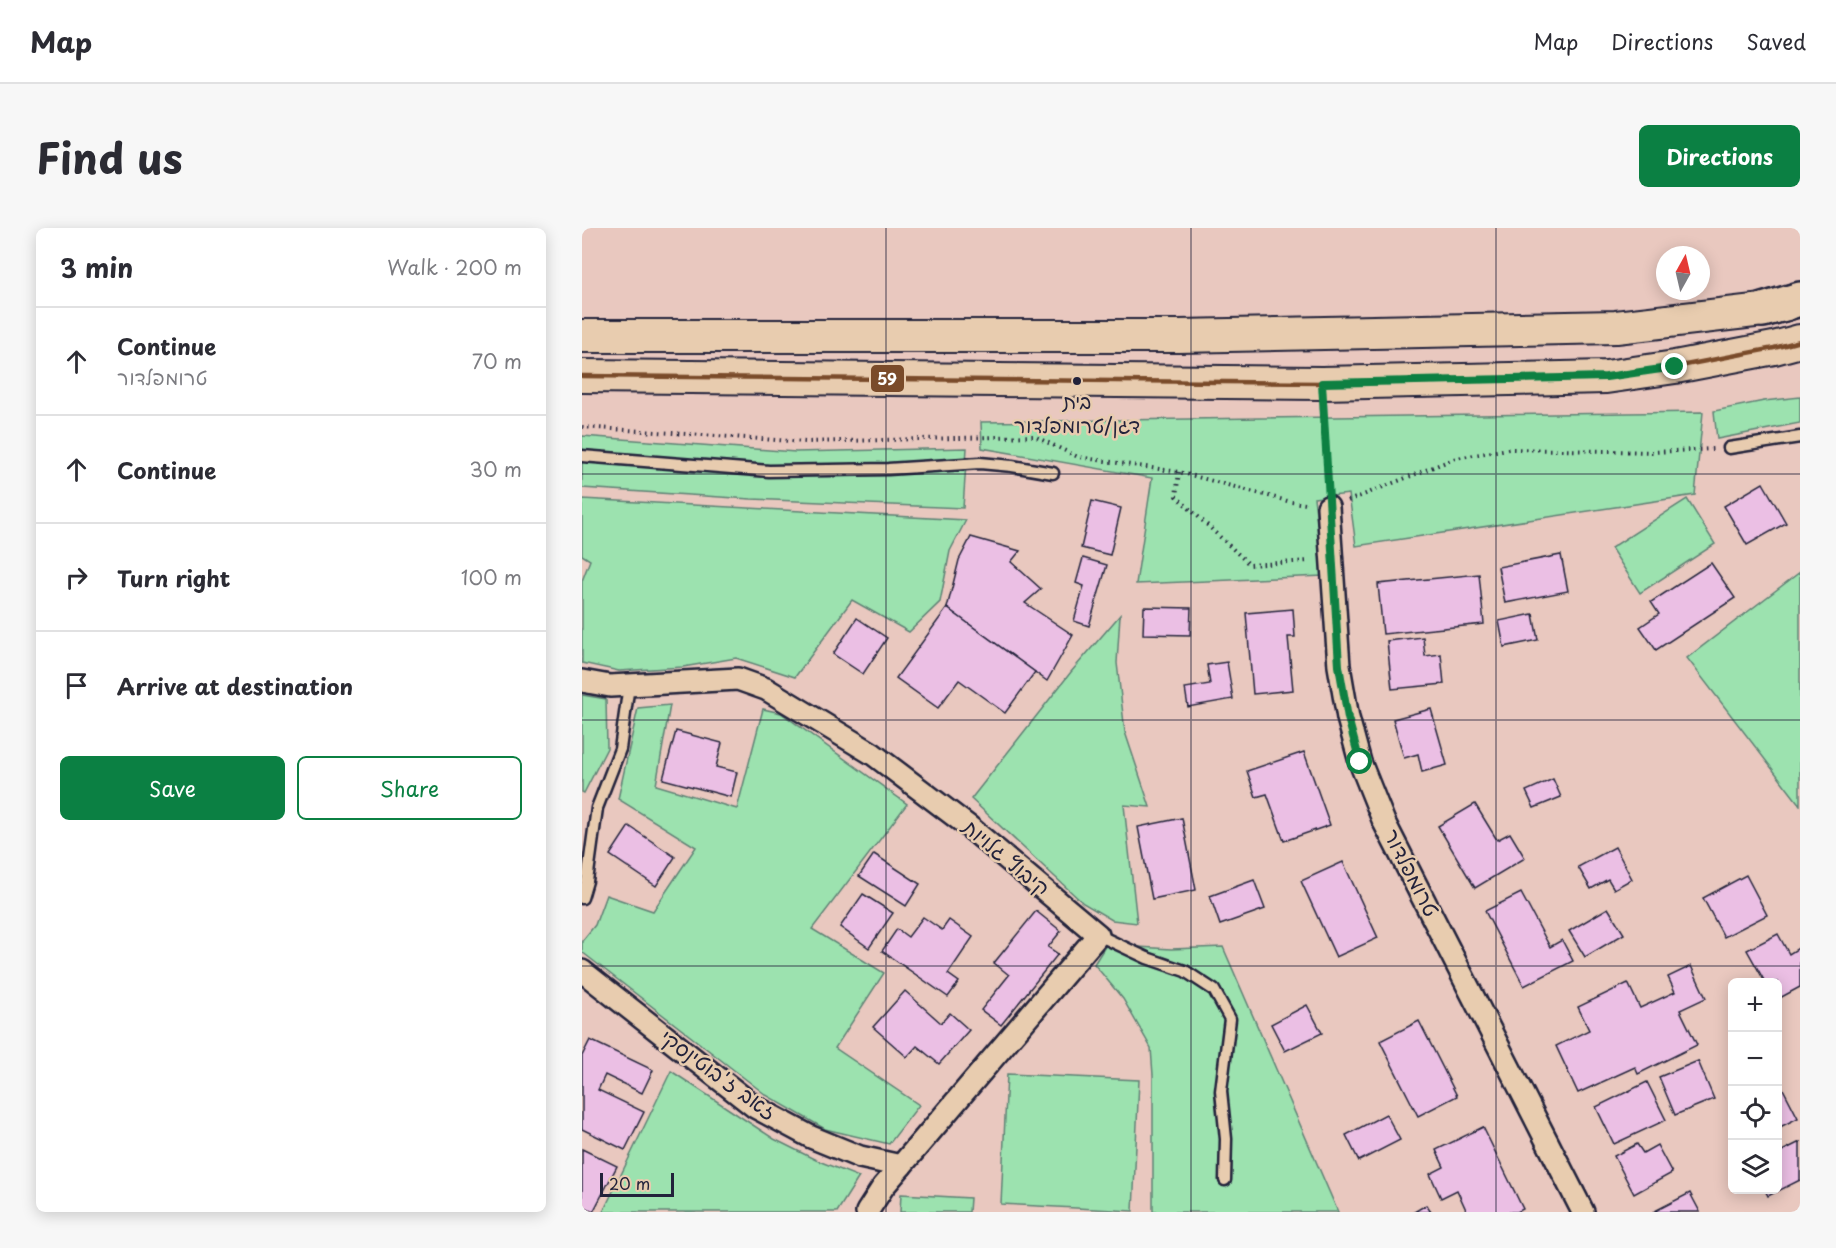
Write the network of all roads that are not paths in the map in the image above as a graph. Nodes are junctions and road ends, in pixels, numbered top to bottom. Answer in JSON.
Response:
{"nodes":[{"id":1,"x":1800,"y":300,"type":"edge"},
{"id":2,"x":1763,"y":310,"type":"joint"},
{"id":3,"x":582,"y":336,"type":"edge"},
{"id":4,"x":1791,"y":345,"type":"edge"},
{"id":5,"x":582,"y":376,"type":"edge"},
{"id":6,"x":1800,"y":437,"type":"edge"},
{"id":7,"x":1729,"y":448,"type":"road end"},
{"id":8,"x":582,"y":456,"type":"edge"},
{"id":9,"x":1053,"y":473,"type":"dead end"},
{"id":10,"x":1328,"y":507,"type":"road end"},
{"id":11,"x":582,"y":681,"type":"edge"},
{"id":12,"x":629,"y":685,"type":"junction"},
{"id":13,"x":582,"y":898,"type":"edge"},
{"id":14,"x":1098,"y":935,"type":"junction"},
{"id":15,"x":582,"y":971,"type":"edge"},
{"id":16,"x":901,"y":1166,"type":"junction"},
{"id":17,"x":1225,"y":1180,"type":"dead end"},
{"id":18,"x":867,"y":1212,"type":"edge"},
{"id":19,"x":1583,"y":1212,"type":"edge"}],
"edges":[{"from":1,"to":2,"type":"highway"},
{"from":2,"to":3,"type":"main road"},
{"from":4,"to":5,"type":"main road"},
{"from":6,"to":7,"type":"lane"},
{"from":8,"to":9,"type":"lane"},
{"from":10,"to":19,"type":"street","name":"טרומפלדור"},
{"from":11,"to":12,"type":"street","name":"קיבוץ גלויות"},
{"from":12,"to":13,"type":"lane"},
{"from":12,"to":14,"type":"street","name":"קיבוץ גלויות"},
{"from":14,"to":16,"type":"street"},
{"from":14,"to":17,"type":"lane"},
{"from":15,"to":16,"type":"street","name":"זאב ז'בוטינסקי"},
{"from":16,"to":18,"type":"street"}]}
